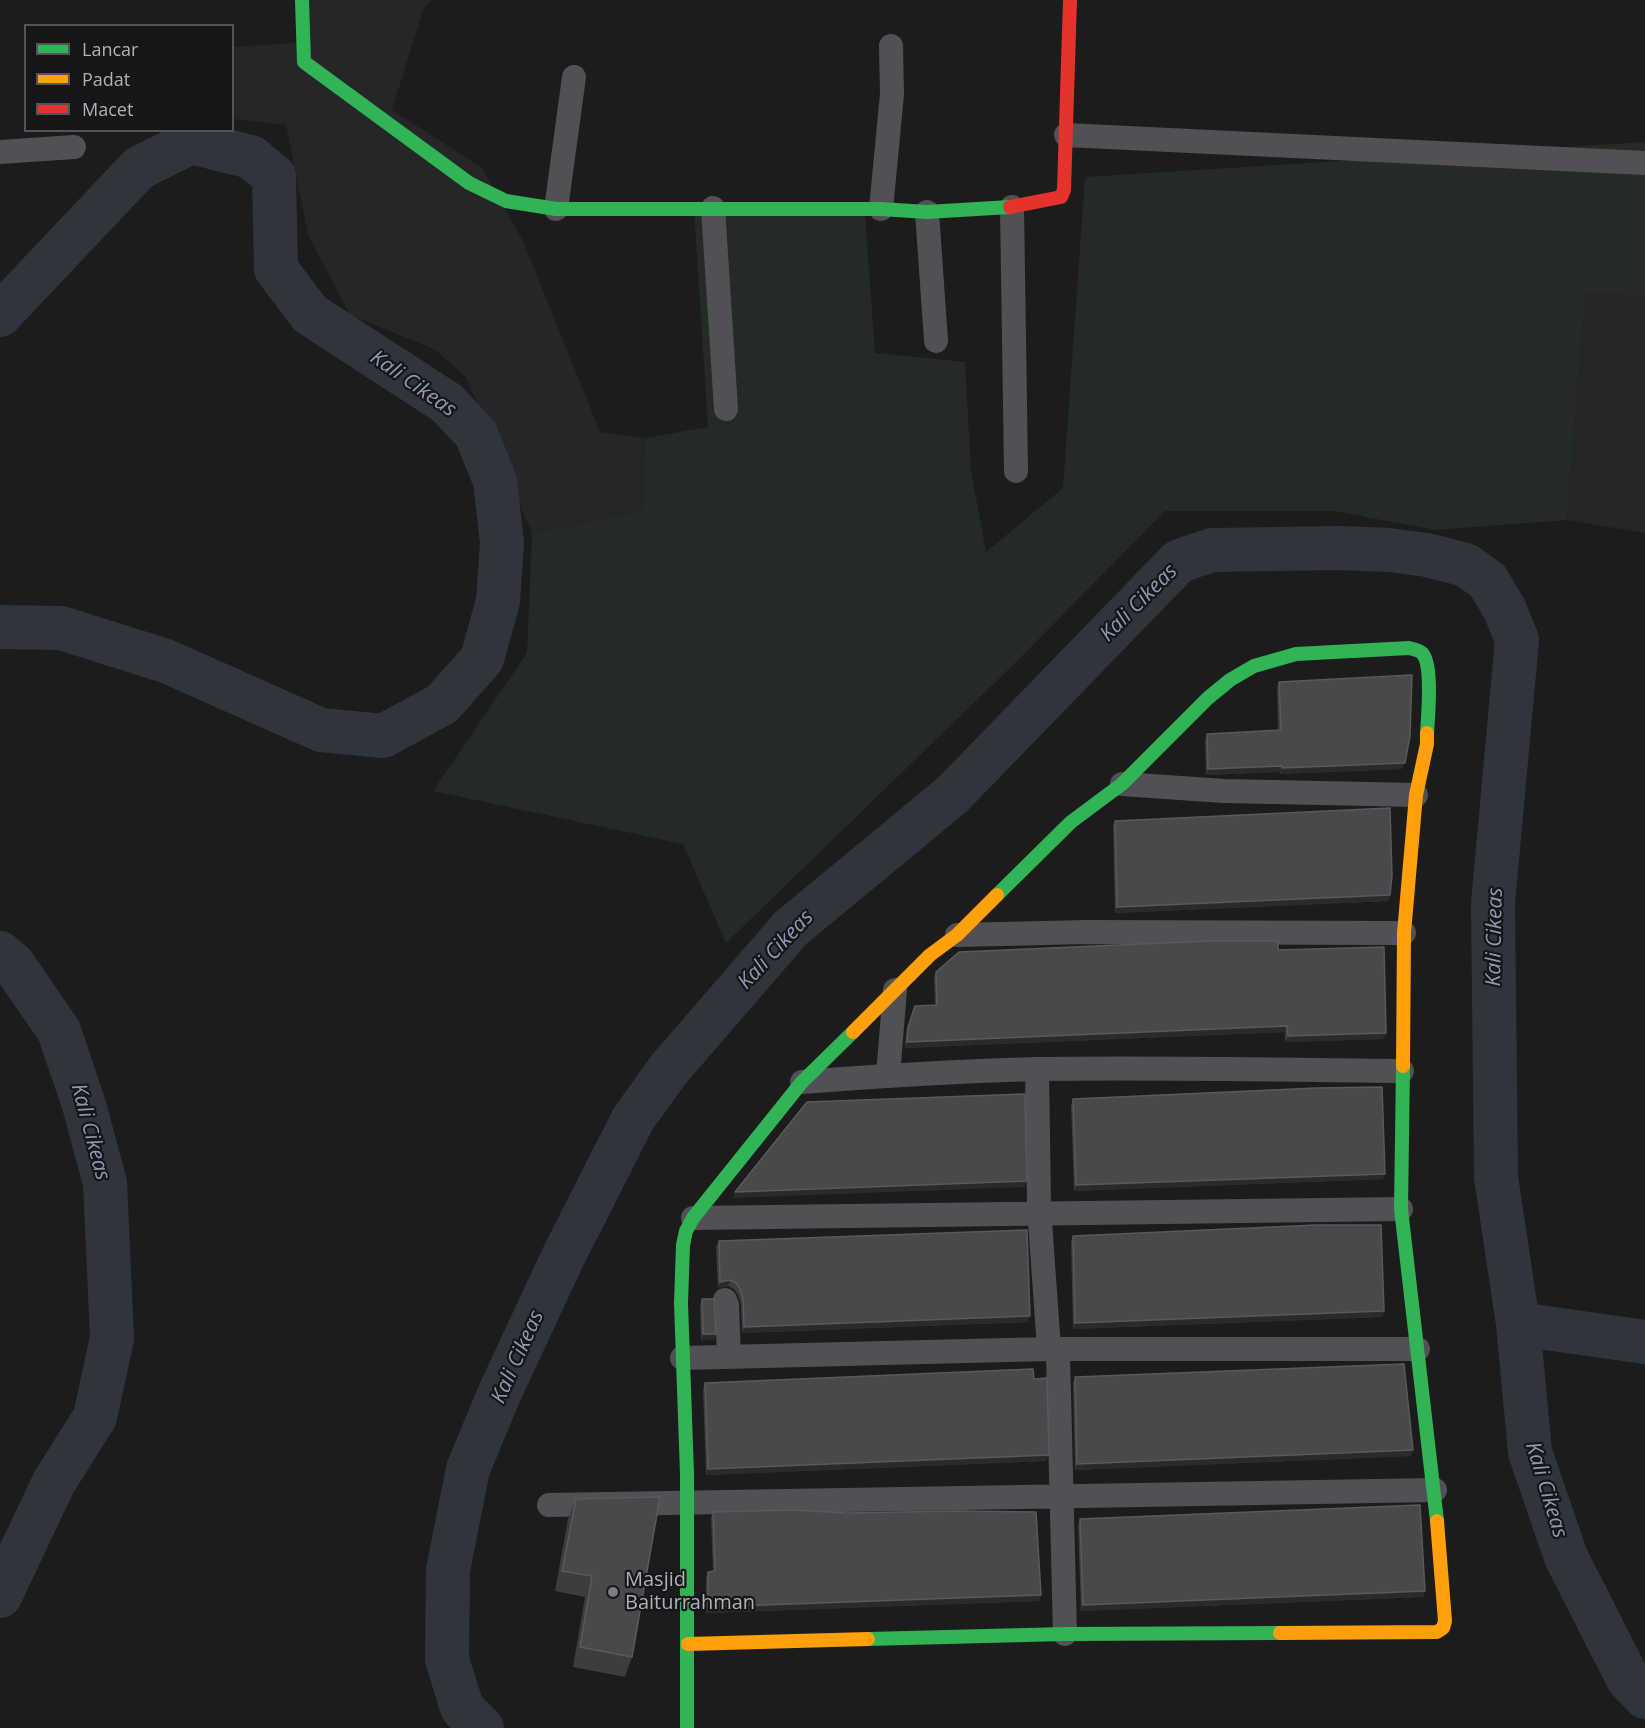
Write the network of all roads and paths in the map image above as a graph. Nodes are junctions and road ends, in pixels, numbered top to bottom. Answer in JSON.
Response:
{"nodes":[{"id":1,"x":302,"y":0,"type":"edge"},
{"id":2,"x":1070,"y":0,"type":"edge"},
{"id":3,"x":891,"y":46,"type":"dead end"},
{"id":4,"x":574,"y":77,"type":"dead end"},
{"id":5,"x":1066,"y":135,"type":"junction"},
{"id":6,"x":74,"y":147,"type":"dead end"},
{"id":7,"x":0,"y":152,"type":"edge"},
{"id":8,"x":1645,"y":163,"type":"edge"},
{"id":9,"x":1012,"y":207,"type":"junction"},
{"id":10,"x":713,"y":208,"type":"junction"},
{"id":11,"x":881,"y":208,"type":"junction"},
{"id":12,"x":556,"y":209,"type":"junction"},
{"id":13,"x":927,"y":212,"type":"junction"},
{"id":14,"x":936,"y":341,"type":"dead end"},
{"id":15,"x":726,"y":409,"type":"dead end"},
{"id":16,"x":1016,"y":471,"type":"dead end"},
{"id":17,"x":1122,"y":784,"type":"junction"},
{"id":18,"x":1416,"y":795,"type":"junction"},
{"id":19,"x":1404,"y":933,"type":"junction"},
{"id":20,"x":957,"y":934,"type":"junction"},
{"id":21,"x":895,"y":990,"type":"junction"},
{"id":22,"x":1037,"y":1069,"type":"junction"},
{"id":23,"x":1402,"y":1071,"type":"junction"},
{"id":24,"x":888,"y":1075,"type":"junction"},
{"id":25,"x":802,"y":1082,"type":"junction"},
{"id":26,"x":1401,"y":1209,"type":"junction"},
{"id":27,"x":1039,"y":1214,"type":"junction"},
{"id":28,"x":693,"y":1218,"type":"junction"},
{"id":29,"x":725,"y":1300,"type":"dead end"},
{"id":30,"x":1049,"y":1348,"type":"junction"},
{"id":31,"x":1418,"y":1349,"type":"junction"},
{"id":32,"x":729,"y":1357,"type":"junction"},
{"id":33,"x":682,"y":1358,"type":"junction"},
{"id":34,"x":1435,"y":1490,"type":"junction"},
{"id":35,"x":1062,"y":1495,"type":"junction"},
{"id":36,"x":688,"y":1503,"type":"junction"},
{"id":37,"x":549,"y":1505,"type":"dead end"},
{"id":38,"x":1065,"y":1634,"type":"junction"},
{"id":39,"x":688,"y":1644,"type":"junction"},
{"id":40,"x":687,"y":1728,"type":"edge"}],
"edges":[{"from":1,"to":12,"type":"street"},
{"from":2,"to":5,"type":"street"},
{"from":3,"to":11,"type":"street"},
{"from":4,"to":12,"type":"street"},
{"from":5,"to":8,"type":"street"},
{"from":5,"to":9,"type":"street"},
{"from":6,"to":7,"type":"street"},
{"from":9,"to":13,"type":"street"},
{"from":9,"to":16,"type":"street"},
{"from":10,"to":11,"type":"street"},
{"from":10,"to":12,"type":"street"},
{"from":10,"to":15,"type":"street"},
{"from":11,"to":13,"type":"street"},
{"from":13,"to":14,"type":"street"},
{"from":17,"to":18,"type":"street"},
{"from":17,"to":18,"type":"street"},
{"from":17,"to":20,"type":"street"},
{"from":18,"to":19,"type":"street"},
{"from":19,"to":20,"type":"street"},
{"from":19,"to":23,"type":"street"},
{"from":20,"to":21,"type":"street"},
{"from":21,"to":24,"type":"street"},
{"from":21,"to":25,"type":"street"},
{"from":22,"to":23,"type":"street"},
{"from":22,"to":24,"type":"street"},
{"from":22,"to":27,"type":"street"},
{"from":23,"to":26,"type":"street"},
{"from":24,"to":25,"type":"street"},
{"from":25,"to":28,"type":"street"},
{"from":26,"to":27,"type":"street"},
{"from":26,"to":31,"type":"street"},
{"from":27,"to":28,"type":"street"},
{"from":27,"to":30,"type":"street"},
{"from":28,"to":33,"type":"street"},
{"from":29,"to":32,"type":"street"},
{"from":30,"to":31,"type":"street"},
{"from":30,"to":32,"type":"street"},
{"from":30,"to":35,"type":"street"},
{"from":31,"to":34,"type":"street"},
{"from":32,"to":33,"type":"street"},
{"from":33,"to":36,"type":"street"},
{"from":34,"to":35,"type":"street"},
{"from":34,"to":38,"type":"street"},
{"from":35,"to":36,"type":"street"},
{"from":35,"to":38,"type":"street"},
{"from":36,"to":37,"type":"street"},
{"from":36,"to":39,"type":"street"},
{"from":38,"to":39,"type":"street"},
{"from":39,"to":40,"type":"street"}]}
